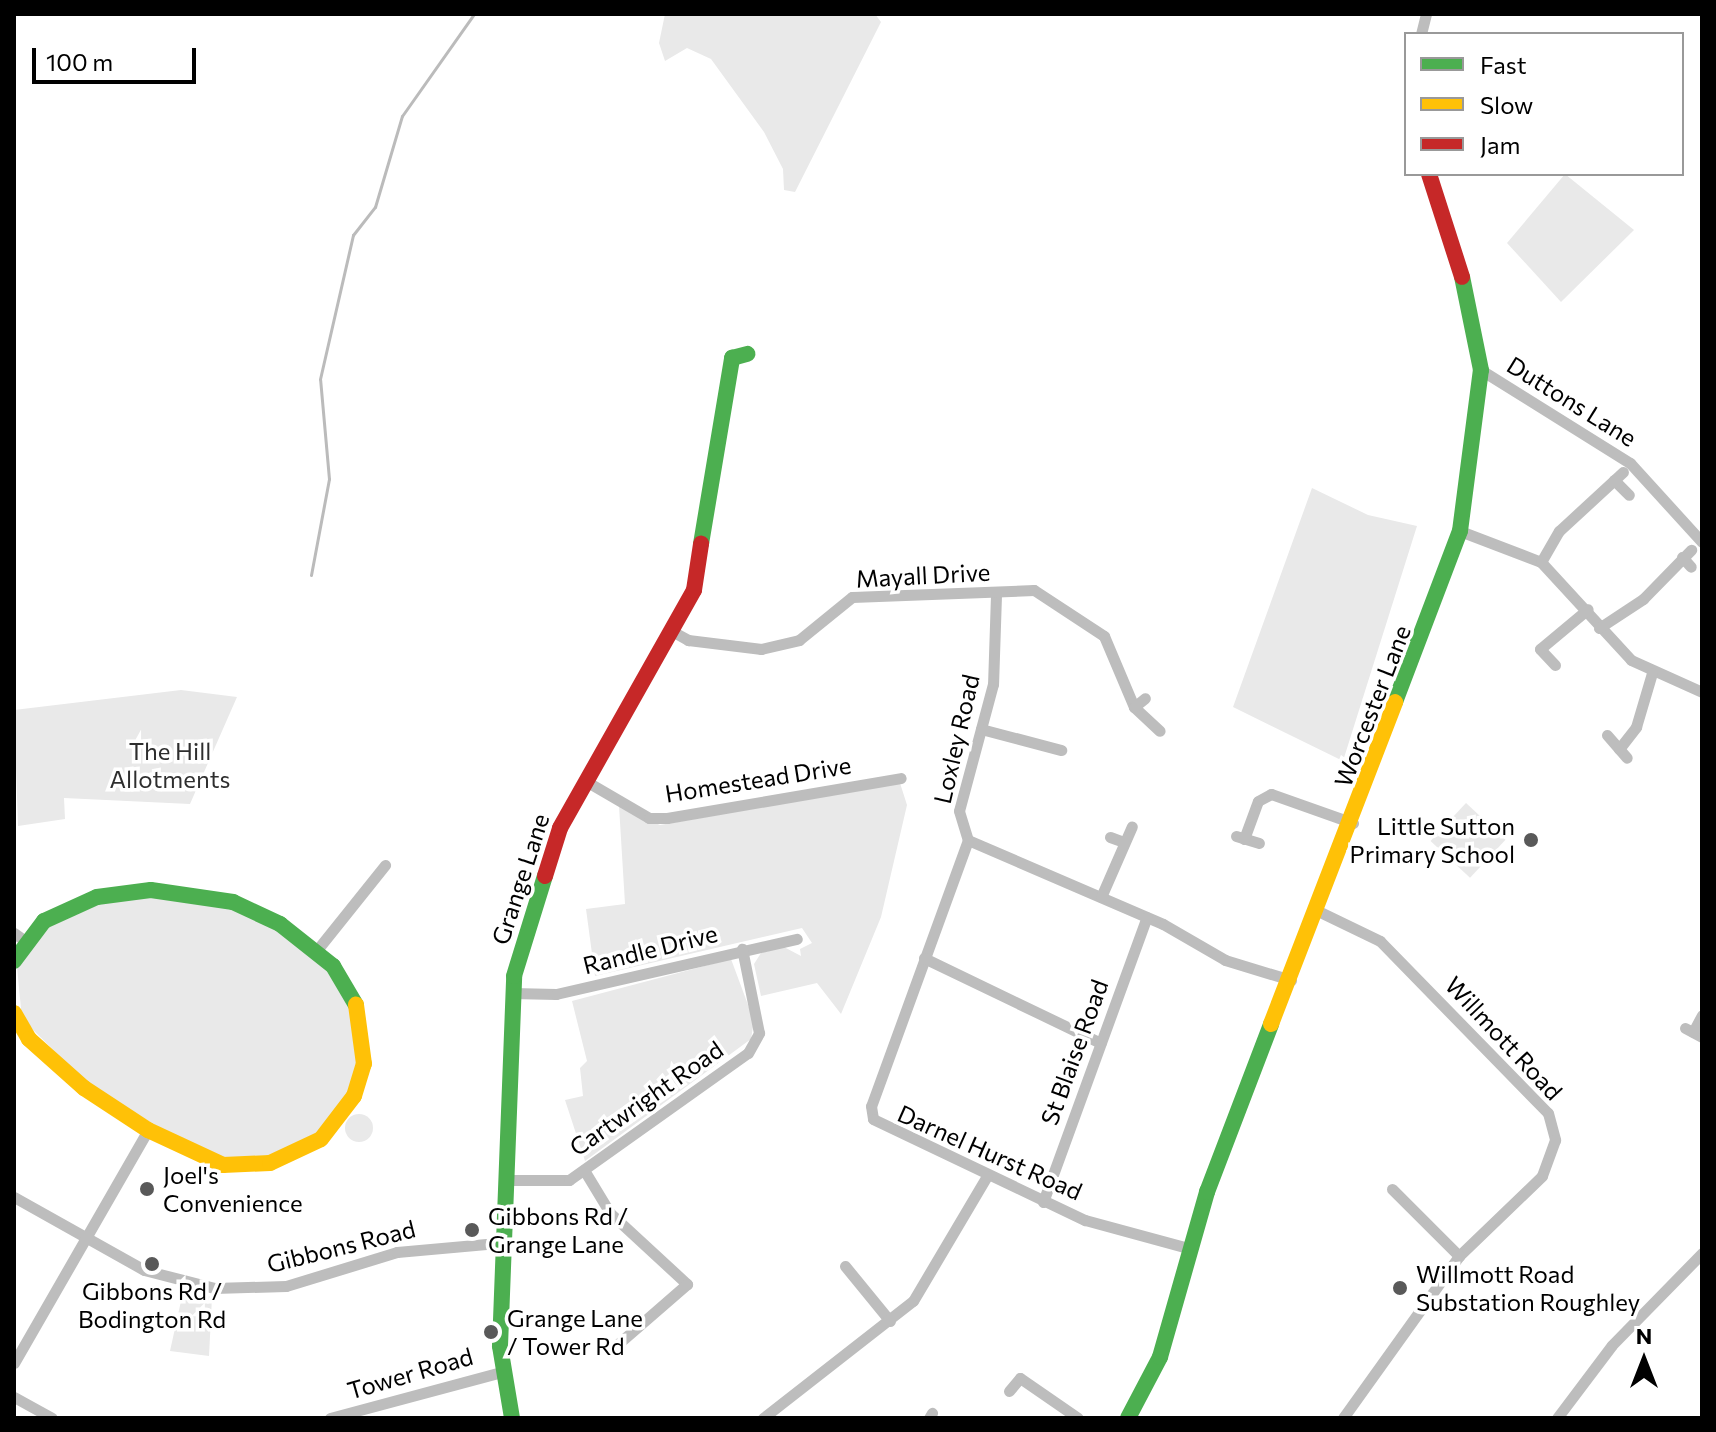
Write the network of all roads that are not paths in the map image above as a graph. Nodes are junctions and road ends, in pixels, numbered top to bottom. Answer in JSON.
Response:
{"nodes":[{"id":1,"x":1430,"y":176,"type":"edge"},
{"id":2,"x":747,"y":354,"type":"dead end"},
{"id":3,"x":1481,"y":370,"type":"junction"},
{"id":4,"x":1629,"y":495,"type":"dead end"},
{"id":5,"x":1460,"y":531,"type":"junction"},
{"id":6,"x":1702,"y":542,"type":"edge"},
{"id":7,"x":1541,"y":562,"type":"junction"},
{"id":8,"x":1691,"y":567,"type":"dead end"},
{"id":9,"x":996,"y":595,"type":"junction"},
{"id":10,"x":1588,"y":609,"type":"junction"},
{"id":11,"x":1599,"y":628,"type":"junction"},
{"id":12,"x":670,"y":630,"type":"junction"},
{"id":13,"x":1555,"y":665,"type":"dead end"},
{"id":14,"x":1652,"y":673,"type":"junction"},
{"id":15,"x":1702,"y":692,"type":"edge"},
{"id":16,"x":1145,"y":698,"type":"dead end"},
{"id":17,"x":1134,"y":707,"type":"junction"},
{"id":18,"x":981,"y":729,"type":"junction"},
{"id":19,"x":1160,"y":731,"type":"dead end"},
{"id":20,"x":1607,"y":735,"type":"dead end"},
{"id":21,"x":1061,"y":750,"type":"dead end"},
{"id":22,"x":901,"y":778,"type":"dead end"},
{"id":23,"x":584,"y":780,"type":"junction"},
{"id":24,"x":1353,"y":823,"type":"junction"},
{"id":25,"x":1132,"y":826,"type":"dead end"},
{"id":26,"x":1110,"y":837,"type":"dead end"},
{"id":27,"x":968,"y":840,"type":"junction"},
{"id":28,"x":1124,"y":842,"type":"junction"},
{"id":29,"x":1259,"y":843,"type":"dead end"},
{"id":30,"x":385,"y":865,"type":"dead end"},
{"id":31,"x":1101,"y":897,"type":"junction"},
{"id":32,"x":1318,"y":911,"type":"junction"},
{"id":33,"x":1147,"y":917,"type":"junction"},
{"id":34,"x":19,"y":937,"type":"edge"},
{"id":35,"x":797,"y":939,"type":"dead end"},
{"id":36,"x":742,"y":949,"type":"junction"},
{"id":37,"x":317,"y":950,"type":"junction"},
{"id":38,"x":924,"y":958,"type":"junction"},
{"id":39,"x":14,"y":961,"type":"edge"},
{"id":40,"x":1291,"y":980,"type":"junction"},
{"id":41,"x":512,"y":993,"type":"junction"},
{"id":42,"x":14,"y":1013,"type":"edge"},
{"id":43,"x":1702,"y":1015,"type":"edge"},
{"id":44,"x":1693,"y":1032,"type":"edge"},
{"id":45,"x":1101,"y":1043,"type":"junction"},
{"id":46,"x":148,"y":1130,"type":"junction"},
{"id":47,"x":584,"y":1170,"type":"junction"},
{"id":48,"x":987,"y":1176,"type":"junction"},
{"id":49,"x":510,"y":1180,"type":"junction"},
{"id":50,"x":1392,"y":1189,"type":"dead end"},
{"id":51,"x":14,"y":1197,"type":"edge"},
{"id":52,"x":1043,"y":1202,"type":"junction"},
{"id":53,"x":86,"y":1239,"type":"junction"},
{"id":54,"x":509,"y":1242,"type":"junction"},
{"id":55,"x":1192,"y":1249,"type":"junction"},
{"id":56,"x":1702,"y":1253,"type":"edge"},
{"id":57,"x":1459,"y":1256,"type":"junction"},
{"id":58,"x":845,"y":1266,"type":"dead end"},
{"id":59,"x":890,"y":1321,"type":"junction"},
{"id":60,"x":610,"y":1351,"type":"dead end"},
{"id":61,"x":14,"y":1363,"type":"edge"},
{"id":62,"x":502,"y":1372,"type":"junction"},
{"id":63,"x":1009,"y":1391,"type":"dead end"},
{"id":64,"x":14,"y":1397,"type":"edge"},
{"id":65,"x":353,"y":1415,"type":"edge"},
{"id":66,"x":52,"y":1418,"type":"edge"},
{"id":67,"x":330,"y":1418,"type":"edge"},
{"id":68,"x":512,"y":1418,"type":"edge"},
{"id":69,"x":763,"y":1418,"type":"edge"},
{"id":70,"x":1078,"y":1418,"type":"edge"},
{"id":71,"x":1128,"y":1418,"type":"edge"},
{"id":72,"x":1343,"y":1418,"type":"edge"},
{"id":73,"x":1557,"y":1418,"type":"edge"}],
"edges":[{"from":1,"to":3,"type":"street","name":"Worcester Lane"},
{"from":2,"to":12,"type":"street","name":"Grange Lane"},
{"from":3,"to":5,"type":"street","name":"Worcester Lane"},
{"from":3,"to":6,"type":"street","name":"Duttons Lane"},
{"from":4,"to":7,"type":"street"},
{"from":5,"to":7,"type":"street"},
{"from":5,"to":24,"type":"street","name":"Worcester Lane"},
{"from":7,"to":10,"type":"street"},
{"from":8,"to":11,"type":"street"},
{"from":9,"to":12,"type":"street","name":"Mayall Drive"},
{"from":9,"to":17,"type":"street","name":"Mayall Drive"},
{"from":9,"to":18,"type":"street","name":"Loxley Road"},
{"from":10,"to":11,"type":"street"},
{"from":10,"to":13,"type":"street"},
{"from":11,"to":14,"type":"street"},
{"from":12,"to":23,"type":"street","name":"Grange Lane"},
{"from":14,"to":15,"type":"street"},
{"from":14,"to":20,"type":"street"},
{"from":16,"to":17,"type":"street"},
{"from":17,"to":19,"type":"street","name":"Mayall Drive"},
{"from":18,"to":21,"type":"street"},
{"from":18,"to":27,"type":"street","name":"Loxley Road"},
{"from":22,"to":23,"type":"street","name":"Homestead Drive"},
{"from":23,"to":41,"type":"street","name":"Grange Lane"},
{"from":24,"to":29,"type":"street"},
{"from":24,"to":32,"type":"street","name":"Worcester Lane"},
{"from":25,"to":28,"type":"street"},
{"from":26,"to":28,"type":"street"},
{"from":27,"to":31,"type":"street"},
{"from":27,"to":38,"type":"street","name":"Darnel Hurst Road"},
{"from":28,"to":31,"type":"street"},
{"from":30,"to":37,"type":"street"},
{"from":31,"to":33,"type":"street"},
{"from":32,"to":40,"type":"street","name":"Worcester Lane"},
{"from":32,"to":57,"type":"street","name":"Willmott Road"},
{"from":33,"to":40,"type":"street"},
{"from":33,"to":45,"type":"street","name":"St Blaise Road"},
{"from":34,"to":37,"type":"street"},
{"from":34,"to":39,"type":"street"},
{"from":35,"to":36,"type":"street","name":"Randle Drive"},
{"from":36,"to":41,"type":"street","name":"Randle Drive"},
{"from":36,"to":47,"type":"street","name":"Cartwright Road"},
{"from":37,"to":46,"type":"street"},
{"from":38,"to":45,"type":"street"},
{"from":38,"to":48,"type":"street","name":"Darnel Hurst Road"},
{"from":40,"to":55,"type":"street","name":"Worcester Lane"},
{"from":41,"to":49,"type":"street","name":"Grange Lane"},
{"from":42,"to":46,"type":"street"},
{"from":43,"to":44,"type":"street"},
{"from":45,"to":52,"type":"street","name":"St Blaise Road"},
{"from":46,"to":53,"type":"street"},
{"from":47,"to":49,"type":"street","name":"Cartwright Road"},
{"from":47,"to":60,"type":"street"},
{"from":48,"to":52,"type":"street","name":"Darnel Hurst Road"},
{"from":48,"to":59,"type":"street"},
{"from":49,"to":54,"type":"street","name":"Grange Lane"},
{"from":50,"to":57,"type":"street"},
{"from":51,"to":53,"type":"street","name":"Gibbons Road"},
{"from":52,"to":55,"type":"street","name":"Darnel Hurst Road"},
{"from":53,"to":54,"type":"street","name":"Gibbons Road"},
{"from":53,"to":61,"type":"street"},
{"from":54,"to":62,"type":"street","name":"Grange Lane"},
{"from":55,"to":71,"type":"street","name":"Worcester Lane"},
{"from":56,"to":73,"type":"street"},
{"from":57,"to":72,"type":"street","name":"Willmott Road"},
{"from":58,"to":59,"type":"street"},
{"from":59,"to":69,"type":"street"},
{"from":62,"to":65,"type":"street","name":"Tower Road"},
{"from":62,"to":68,"type":"street","name":"Grange Lane"},
{"from":63,"to":70,"type":"street"},
{"from":64,"to":66,"type":"street"},
{"from":65,"to":67,"type":"street","name":"Tower Road"}]}
